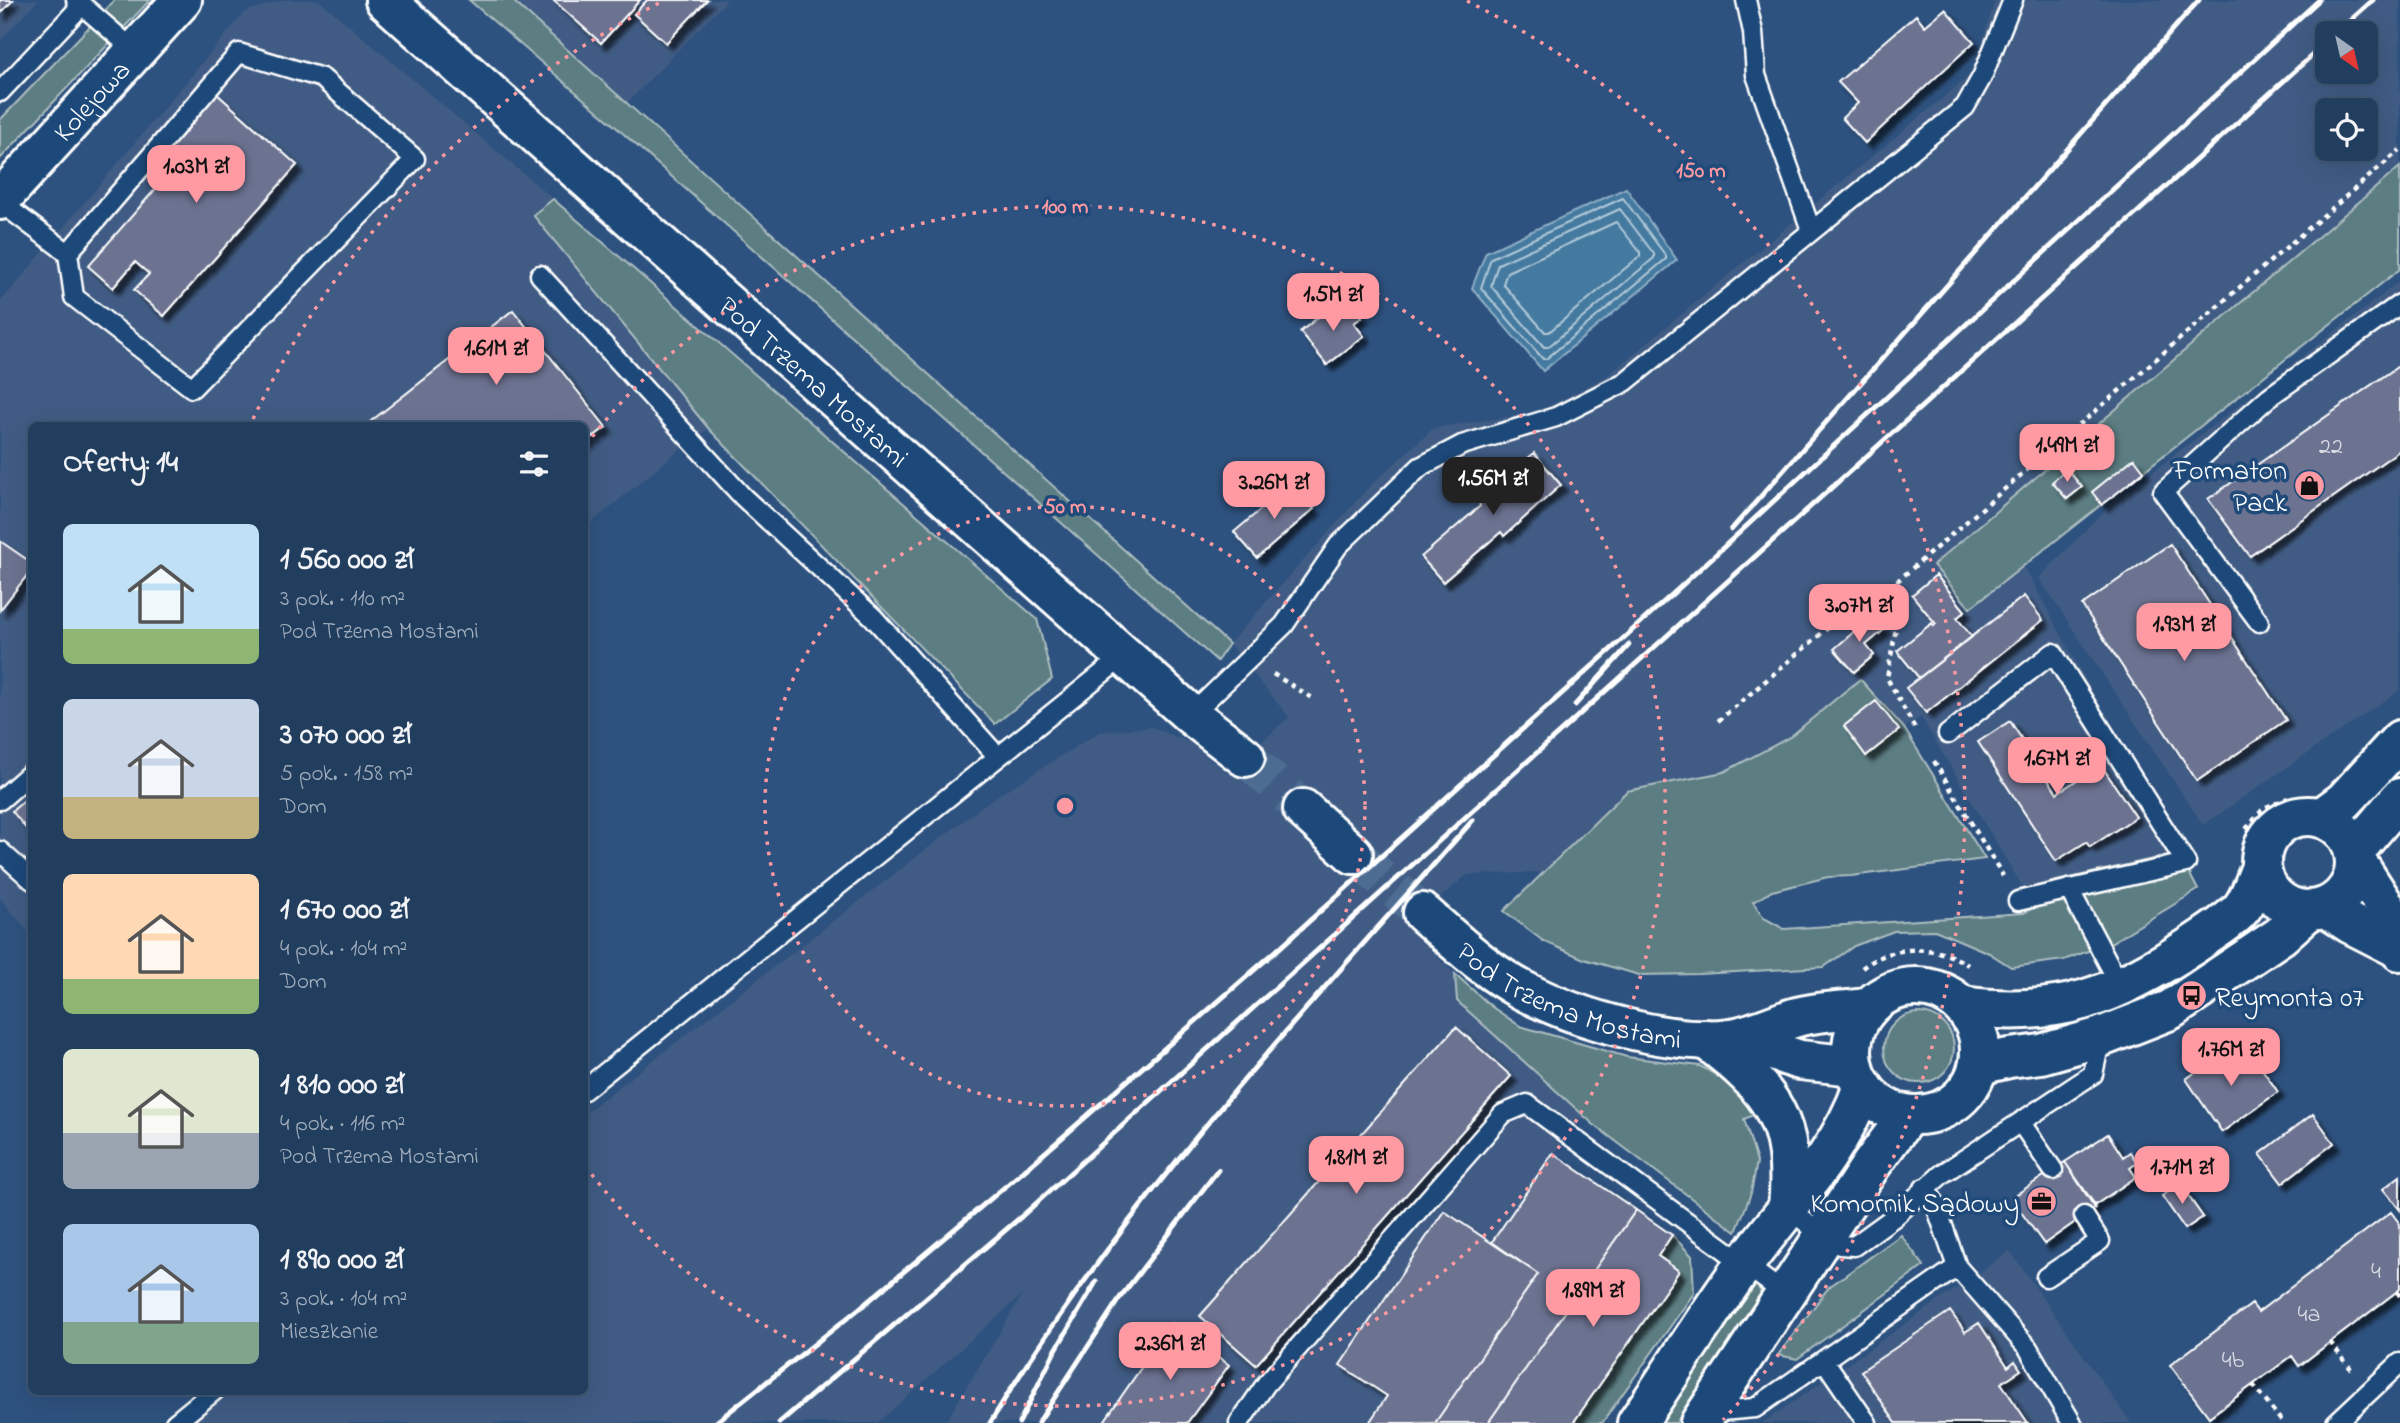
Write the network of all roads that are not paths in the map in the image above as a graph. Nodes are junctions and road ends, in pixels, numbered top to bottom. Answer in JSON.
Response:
{"nodes":[{"id":1,"x":182,"y":0,"type":"edge"},
{"id":2,"x":385,"y":0,"type":"edge"},
{"id":3,"x":1746,"y":0,"type":"edge"},
{"id":4,"x":2013,"y":0,"type":"edge"},
{"id":5,"x":79,"y":3,"type":"edge"},
{"id":6,"x":135,"y":51,"type":"junction"},
{"id":7,"x":0,"y":92,"type":"edge"},
{"id":8,"x":0,"y":201,"type":"edge"},
{"id":9,"x":1811,"y":230,"type":"junction"},
{"id":10,"x":68,"y":253,"type":"junction"},
{"id":11,"x":540,"y":275,"type":"dead end"},
{"id":12,"x":2400,"y":304,"type":"edge"},
{"id":13,"x":2259,"y":622,"type":"dead end"},
{"id":14,"x":1125,"y":654,"type":"junction"},
{"id":15,"x":1191,"y":715,"type":"junction"},
{"id":16,"x":1948,"y":734,"type":"dead end"},
{"id":17,"x":2400,"y":740,"type":"edge"},
{"id":18,"x":998,"y":757,"type":"junction"},
{"id":19,"x":1245,"y":757,"type":"tunnel mouth"},
{"id":20,"x":28,"y":776,"type":"edge"},
{"id":21,"x":2400,"y":798,"type":"edge"},
{"id":22,"x":0,"y":800,"type":"edge"},
{"id":23,"x":1303,"y":809,"type":"tunnel mouth"},
{"id":24,"x":2321,"y":818,"type":"junction"},
{"id":25,"x":0,"y":851,"type":"edge"},
{"id":26,"x":1353,"y":854,"type":"tunnel mouth"},
{"id":27,"x":2355,"y":857,"type":"junction"},
{"id":28,"x":2262,"y":867,"type":"junction"},
{"id":29,"x":28,"y":876,"type":"edge"},
{"id":30,"x":2069,"y":889,"type":"junction"},
{"id":31,"x":2018,"y":901,"type":"road end"},
{"id":32,"x":2317,"y":908,"type":"junction"},
{"id":33,"x":1423,"y":913,"type":"tunnel mouth"},
{"id":34,"x":2399,"y":950,"type":"edge"},
{"id":35,"x":2121,"y":987,"type":"junction"},
{"id":36,"x":1963,"y":1006,"type":"junction"},
{"id":37,"x":1866,"y":1008,"type":"junction"},
{"id":38,"x":2102,"y":1037,"type":"junction"},
{"id":39,"x":1719,"y":1038,"type":"junction"},
{"id":40,"x":1979,"y":1065,"type":"junction"},
{"id":41,"x":1858,"y":1076,"type":"junction"},
{"id":42,"x":588,"y":1087,"type":"edge"},
{"id":43,"x":1908,"y":1115,"type":"junction"},
{"id":44,"x":2021,"y":1123,"type":"junction"},
{"id":45,"x":2053,"y":1170,"type":"dead end"},
{"id":46,"x":1924,"y":1188,"type":"junction"},
{"id":47,"x":1788,"y":1208,"type":"junction"},
{"id":48,"x":2084,"y":1216,"type":"dead end"},
{"id":49,"x":1824,"y":1236,"type":"junction"},
{"id":50,"x":1745,"y":1264,"type":"junction"},
{"id":51,"x":1957,"y":1267,"type":"junction"},
{"id":52,"x":2046,"y":1277,"type":"dead end"},
{"id":53,"x":1785,"y":1294,"type":"junction"},
{"id":54,"x":1824,"y":1360,"type":"junction"},
{"id":55,"x":2400,"y":1363,"type":"edge"},
{"id":56,"x":209,"y":1395,"type":"edge"},
{"id":57,"x":1703,"y":1418,"type":"edge"},
{"id":58,"x":175,"y":1423,"type":"edge"},
{"id":59,"x":1239,"y":1423,"type":"edge"},
{"id":60,"x":1637,"y":1423,"type":"edge"},
{"id":61,"x":1867,"y":1423,"type":"edge"},
{"id":62,"x":2072,"y":1423,"type":"edge"},
{"id":63,"x":2336,"y":1423,"type":"edge"}],
"edges":[{"from":1,"to":6,"type":"street","name":"Kolejowa"},
{"from":2,"to":14,"type":"street","name":"Pod Trzema Mostami"},
{"from":3,"to":9,"type":"lane"},
{"from":4,"to":9,"type":"lane"},
{"from":5,"to":6,"type":"lane"},
{"from":5,"to":7,"type":"lane"},
{"from":6,"to":8,"type":"street","name":"Kolejowa"},
{"from":8,"to":10,"type":"lane"},
{"from":9,"to":15,"type":"lane"},
{"from":10,"to":10,"type":"lane"},
{"from":11,"to":18,"type":"lane"},
{"from":12,"to":13,"type":"lane"},
{"from":14,"to":15,"type":"street","name":"Pod Trzema Mostami"},
{"from":14,"to":18,"type":"lane"},
{"from":15,"to":19,"type":"street","name":"Pod Trzema Mostami"},
{"from":16,"to":30,"type":"lane"},
{"from":17,"to":24,"type":"street"},
{"from":18,"to":42,"type":"lane"},
{"from":20,"to":22,"type":"lane"},
{"from":21,"to":27,"type":"street"},
{"from":23,"to":26,"type":"street"},
{"from":24,"to":27,"type":"street"},
{"from":24,"to":28,"type":"street"},
{"from":25,"to":29,"type":"lane"},
{"from":27,"to":32,"type":"street"},
{"from":27,"to":34,"type":"street"},
{"from":28,"to":32,"type":"street"},
{"from":28,"to":35,"type":"street"},
{"from":30,"to":31,"type":"lane"},
{"from":30,"to":35,"type":"lane"},
{"from":32,"to":34,"type":"street"},
{"from":32,"to":38,"type":"street"},
{"from":33,"to":39,"type":"street","name":"Pod Trzema Mostami"},
{"from":35,"to":36,"type":"street"},
{"from":36,"to":37,"type":"street"},
{"from":36,"to":40,"type":"street"},
{"from":37,"to":39,"type":"street","name":"Pod Trzema Mostami"},
{"from":37,"to":41,"type":"street"},
{"from":38,"to":40,"type":"street"},
{"from":38,"to":44,"type":"lane"},
{"from":39,"to":41,"type":"street","name":"Pod Trzema Mostami"},
{"from":39,"to":47,"type":"street"},
{"from":40,"to":43,"type":"street"},
{"from":41,"to":43,"type":"street"},
{"from":41,"to":47,"type":"street"},
{"from":43,"to":49,"type":"street"},
{"from":44,"to":45,"type":"lane"},
{"from":44,"to":46,"type":"lane"},
{"from":46,"to":49,"type":"lane"},
{"from":46,"to":51,"type":"lane"},
{"from":47,"to":49,"type":"lane"},
{"from":47,"to":50,"type":"street"},
{"from":48,"to":52,"type":"lane"},
{"from":49,"to":53,"type":"street"},
{"from":50,"to":53,"type":"lane"},
{"from":50,"to":59,"type":"lane"},
{"from":50,"to":60,"type":"street"},
{"from":51,"to":54,"type":"lane"},
{"from":51,"to":62,"type":"lane"},
{"from":53,"to":57,"type":"street"},
{"from":54,"to":57,"type":"lane"},
{"from":54,"to":61,"type":"lane"},
{"from":55,"to":63,"type":"lane"},
{"from":56,"to":58,"type":"lane"}]}
